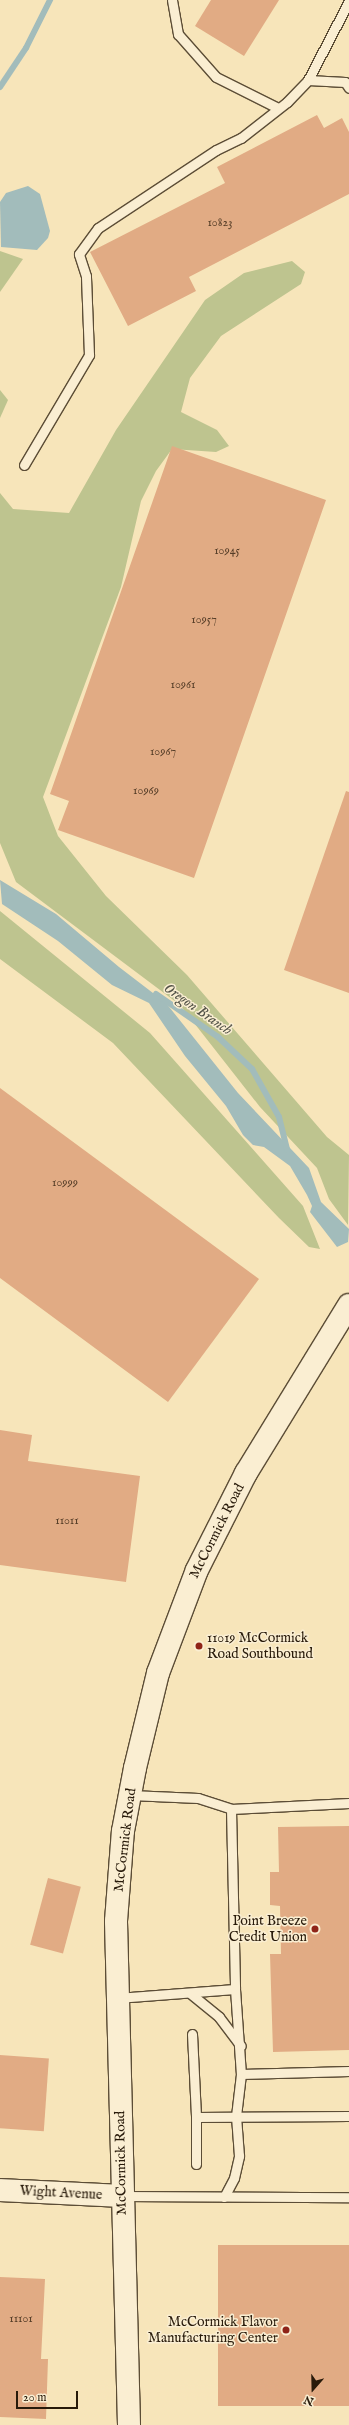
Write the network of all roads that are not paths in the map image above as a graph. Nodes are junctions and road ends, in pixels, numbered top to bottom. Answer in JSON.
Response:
{"nodes":[{"id":1,"x":172,"y":0,"type":"edge"},
{"id":2,"x":349,"y":1,"type":"edge"},
{"id":3,"x":308,"y":80,"type":"junction"},
{"id":4,"x":349,"y":88,"type":"edge"},
{"id":5,"x":278,"y":108,"type":"junction"},
{"id":6,"x":24,"y":465,"type":"dead end"},
{"id":7,"x":349,"y":1305,"type":"edge"},
{"id":8,"x":129,"y":1795,"type":"junction"},
{"id":9,"x":349,"y":1803,"type":"edge"},
{"id":10,"x":231,"y":1808,"type":"junction"},
{"id":11,"x":235,"y":1989,"type":"junction"},
{"id":12,"x":191,"y":1994,"type":"junction"},
{"id":13,"x":117,"y":1998,"type":"junction"},
{"id":14,"x":192,"y":2034,"type":"dead end"},
{"id":15,"x":241,"y":2046,"type":"junction"},
{"id":16,"x":349,"y":2071,"type":"edge"},
{"id":17,"x":241,"y":2074,"type":"junction"},
{"id":18,"x":236,"y":2116,"type":"junction"},
{"id":19,"x":349,"y":2116,"type":"edge"},
{"id":20,"x":196,"y":2117,"type":"junction"},
{"id":21,"x":196,"y":2164,"type":"dead end"},
{"id":22,"x":0,"y":2190,"type":"edge"},
{"id":23,"x":122,"y":2196,"type":"junction"},
{"id":24,"x":224,"y":2197,"type":"junction"},
{"id":25,"x":349,"y":2197,"type":"edge"},
{"id":26,"x":129,"y":2425,"type":"edge"}],
"edges":[{"from":1,"to":5,"type":"lane"},
{"from":2,"to":3,"type":"lane"},
{"from":3,"to":4,"type":"lane"},
{"from":3,"to":5,"type":"lane"},
{"from":5,"to":6,"type":"lane"},
{"from":7,"to":8,"type":"main road","name":"McCormick Road"},
{"from":8,"to":10,"type":"lane"},
{"from":8,"to":13,"type":"main road","name":"McCormick Road"},
{"from":9,"to":10,"type":"lane"},
{"from":10,"to":11,"type":"lane"},
{"from":11,"to":12,"type":"lane"},
{"from":11,"to":15,"type":"lane"},
{"from":12,"to":13,"type":"lane"},
{"from":12,"to":15,"type":"lane"},
{"from":13,"to":23,"type":"main road","name":"McCormick Road"},
{"from":14,"to":20,"type":"lane"},
{"from":15,"to":17,"type":"lane"},
{"from":16,"to":17,"type":"lane"},
{"from":17,"to":18,"type":"lane"},
{"from":18,"to":19,"type":"lane"},
{"from":18,"to":20,"type":"lane"},
{"from":18,"to":24,"type":"lane"},
{"from":20,"to":21,"type":"lane"},
{"from":22,"to":23,"type":"main road","name":"Wight Avenue"},
{"from":23,"to":24,"type":"lane"},
{"from":23,"to":26,"type":"main road","name":"McCormick Road"},
{"from":24,"to":25,"type":"lane"}]}
